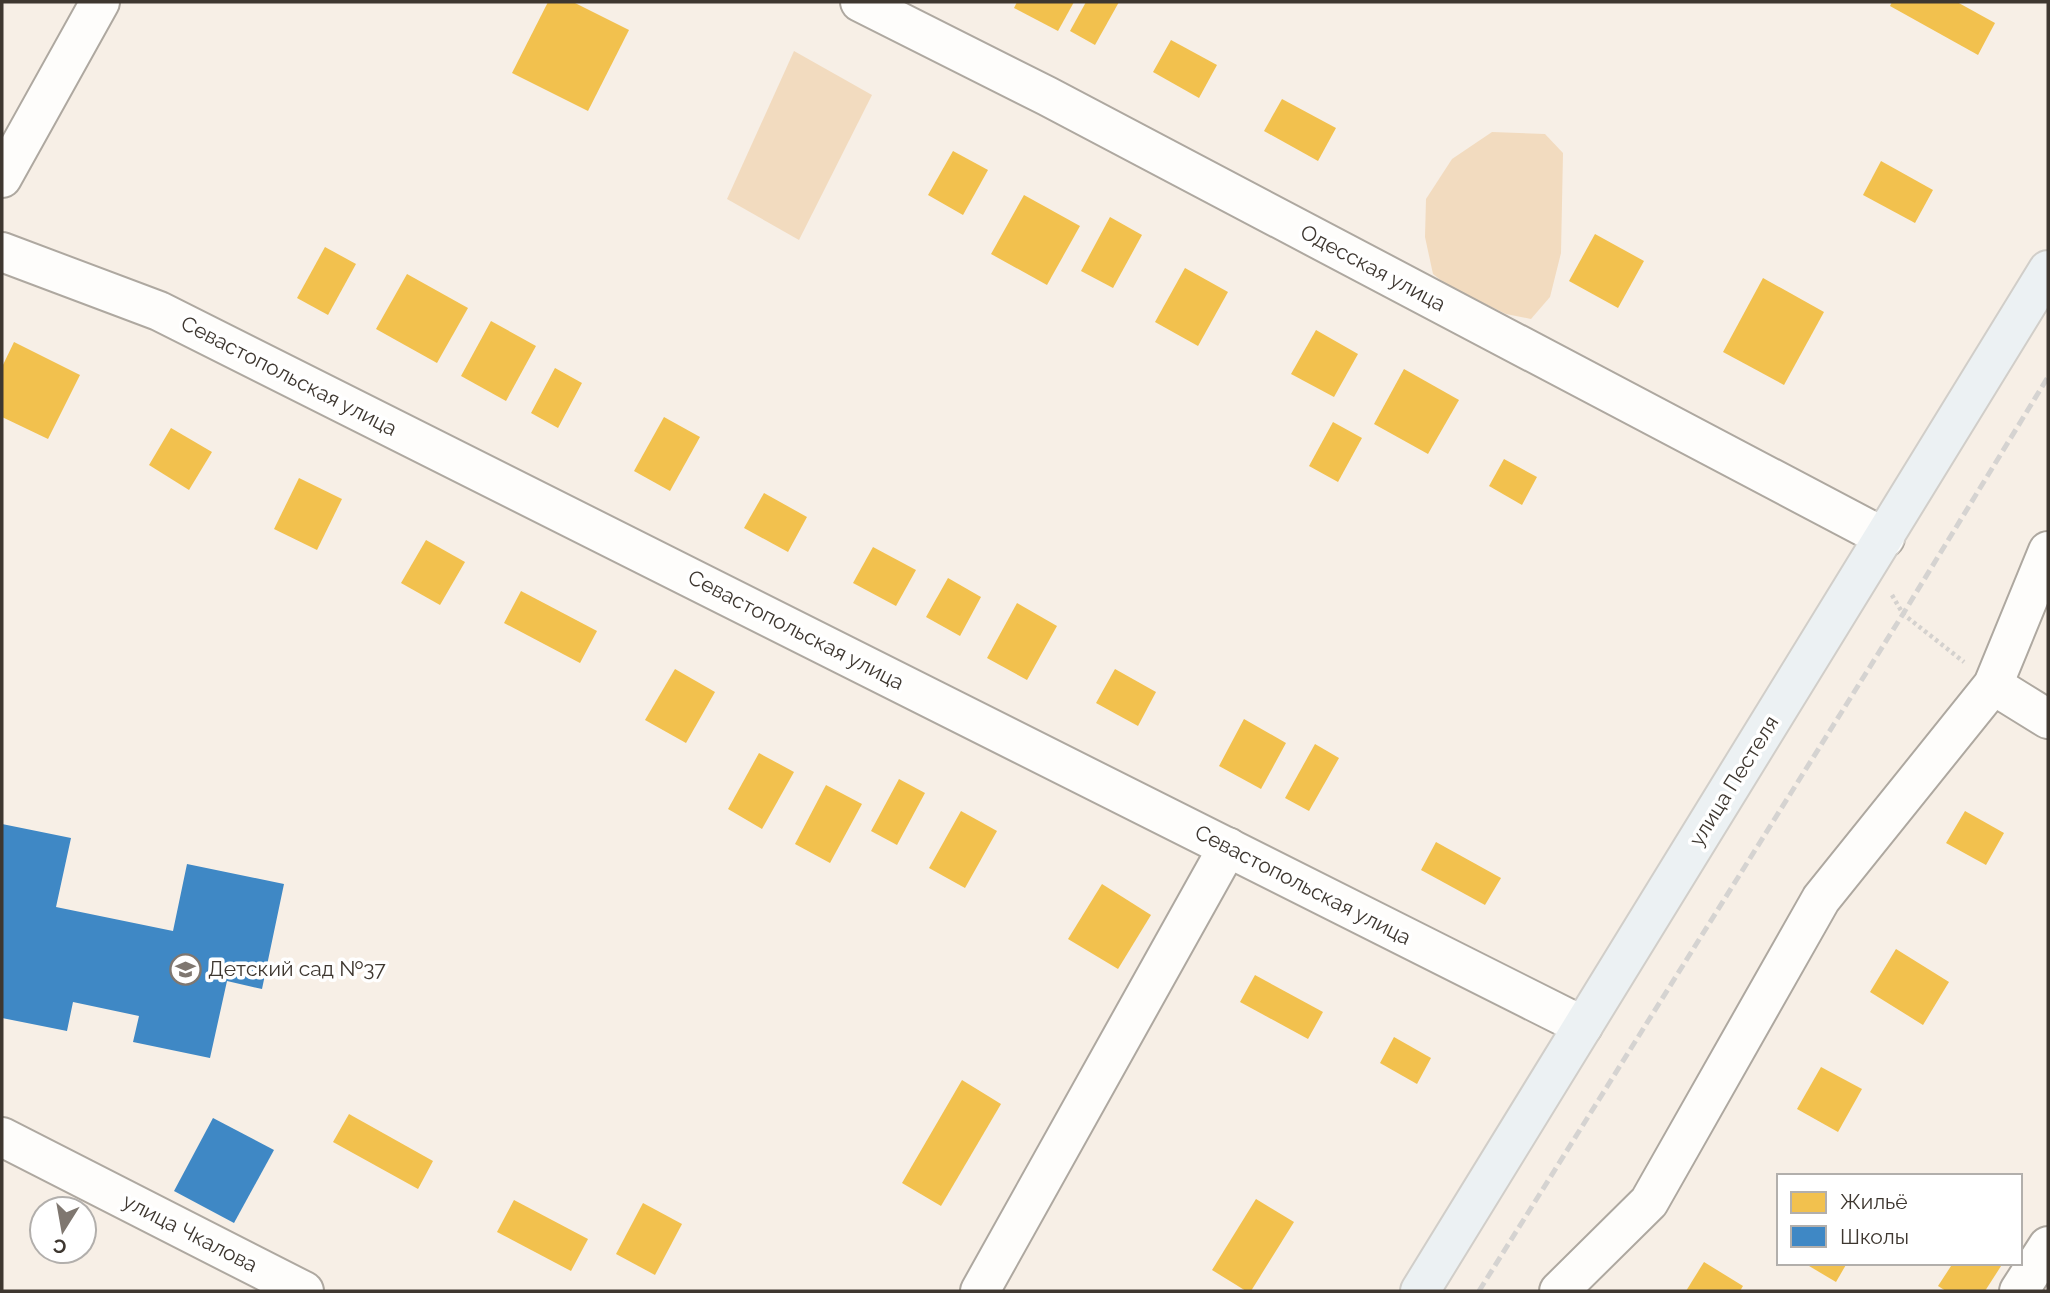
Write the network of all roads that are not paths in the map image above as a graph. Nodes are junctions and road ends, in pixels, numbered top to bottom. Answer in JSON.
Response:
{"nodes":[{"id":1,"x":100,"y":2,"type":"edge"},
{"id":2,"x":860,"y":2,"type":"edge"},
{"id":3,"x":2,"y":178,"type":"edge"},
{"id":4,"x":2,"y":253,"type":"edge"},
{"id":5,"x":2048,"y":270,"type":"edge"},
{"id":6,"x":1877,"y":549,"type":"junction"},
{"id":7,"x":2048,"y":551,"type":"edge"},
{"id":8,"x":1993,"y":685,"type":"junction"},
{"id":9,"x":2048,"y":719,"type":"edge"},
{"id":10,"x":1228,"y":847,"type":"junction"},
{"id":11,"x":1583,"y":1026,"type":"junction"},
{"id":12,"x":2,"y":1137,"type":"edge"},
{"id":13,"x":2048,"y":1246,"type":"edge"},
{"id":14,"x":304,"y":1291,"type":"edge"},
{"id":15,"x":980,"y":1291,"type":"edge"},
{"id":16,"x":1420,"y":1291,"type":"edge"},
{"id":17,"x":1559,"y":1291,"type":"edge"},
{"id":18,"x":2019,"y":1291,"type":"edge"}],
"edges":[{"from":1,"to":3,"type":"street"},
{"from":2,"to":6,"type":"street","name":"Одесская улица"},
{"from":4,"to":10,"type":"street","name":"Севастопольская улица"},
{"from":5,"to":6,"type":"main road","name":"улица Пестеля"},
{"from":6,"to":11,"type":"main road","name":"улица Пестеля"},
{"from":7,"to":8,"type":"street"},
{"from":8,"to":9,"type":"street"},
{"from":8,"to":17,"type":"street"},
{"from":10,"to":11,"type":"street","name":"Севастопольская улица"},
{"from":10,"to":15,"type":"street"},
{"from":11,"to":16,"type":"main road","name":"улица Пестеля"},
{"from":12,"to":14,"type":"street","name":"улица Чкалова"},
{"from":13,"to":18,"type":"street"}]}
